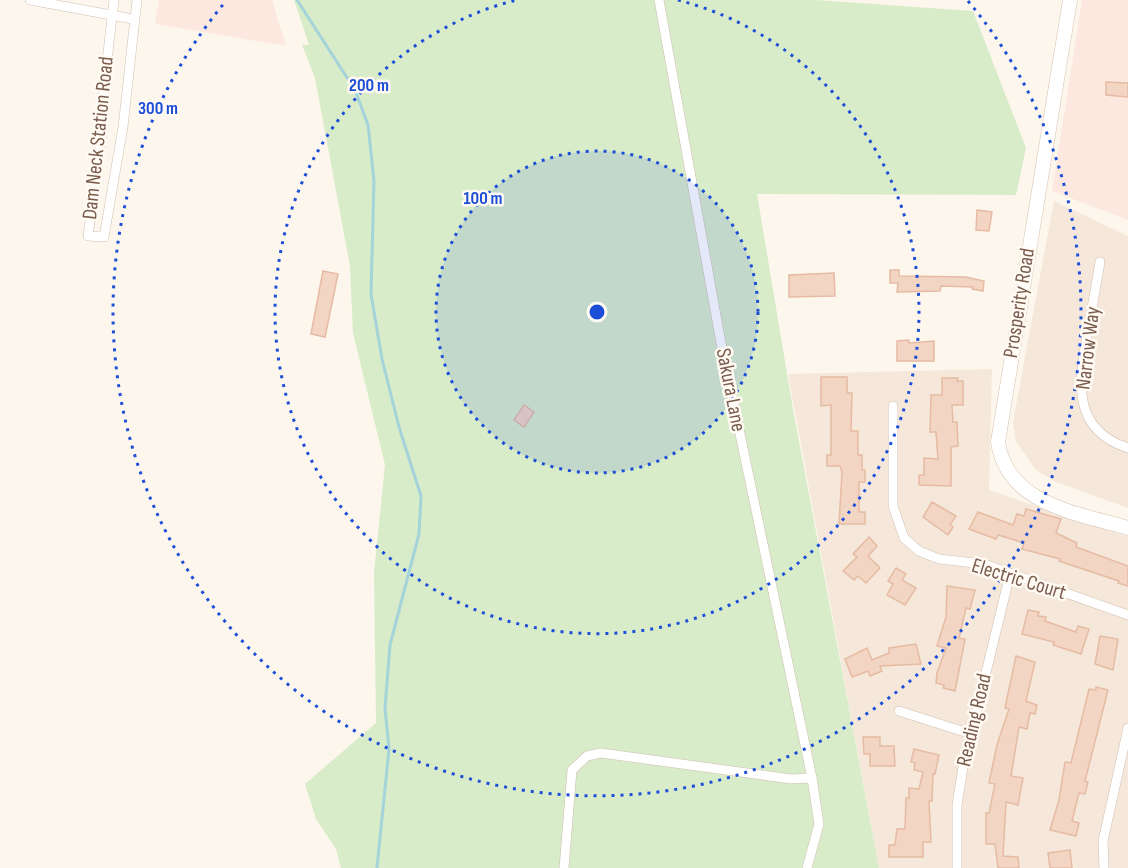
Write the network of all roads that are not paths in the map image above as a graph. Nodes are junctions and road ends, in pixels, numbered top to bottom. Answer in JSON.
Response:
{"nodes":[{"id":1,"x":30,"y":0,"type":"edge"},
{"id":2,"x":114,"y":0,"type":"edge"},
{"id":3,"x":137,"y":0,"type":"edge"},
{"id":4,"x":659,"y":0,"type":"edge"},
{"id":5,"x":1070,"y":0,"type":"edge"},
{"id":6,"x":111,"y":15,"type":"junction"},
{"id":7,"x":133,"y":19,"type":"junction"},
{"id":8,"x":1100,"y":262,"type":"dead end"},
{"id":9,"x":893,"y":406,"type":"dead end"},
{"id":10,"x":1128,"y":448,"type":"edge"},
{"id":11,"x":1128,"y":528,"type":"edge"},
{"id":12,"x":1010,"y":574,"type":"junction"},
{"id":13,"x":1128,"y":615,"type":"edge"},
{"id":14,"x":899,"y":711,"type":"dead end"},
{"id":15,"x":1128,"y":728,"type":"edge"},
{"id":16,"x":971,"y":734,"type":"junction"},
{"id":17,"x":812,"y":778,"type":"junction"},
{"id":18,"x":564,"y":868,"type":"edge"},
{"id":19,"x":807,"y":868,"type":"edge"},
{"id":20,"x":957,"y":868,"type":"edge"},
{"id":21,"x":1104,"y":868,"type":"edge"}],
"edges":[{"from":1,"to":6,"type":"street"},
{"from":2,"to":6,"type":"street","name":"Dam Neck Station Road"},
{"from":3,"to":7,"type":"street","name":"Dam Neck Station Road"},
{"from":4,"to":17,"type":"street","name":"Sakura Lane"},
{"from":5,"to":11,"type":"street","name":"Prosperity Road"},
{"from":6,"to":7,"type":"street"},
{"from":6,"to":7,"type":"street","name":"Dam Neck Station Road"},
{"from":8,"to":10,"type":"street","name":"Narrow Way"},
{"from":9,"to":12,"type":"street","name":"Electric Court"},
{"from":12,"to":13,"type":"street","name":"Electric Court"},
{"from":12,"to":16,"type":"street","name":"Reading Road"},
{"from":14,"to":16,"type":"street"},
{"from":15,"to":21,"type":"street"},
{"from":16,"to":20,"type":"street","name":"Reading Road"},
{"from":17,"to":18,"type":"street"},
{"from":17,"to":19,"type":"street","name":"Sakura Lane"}]}
